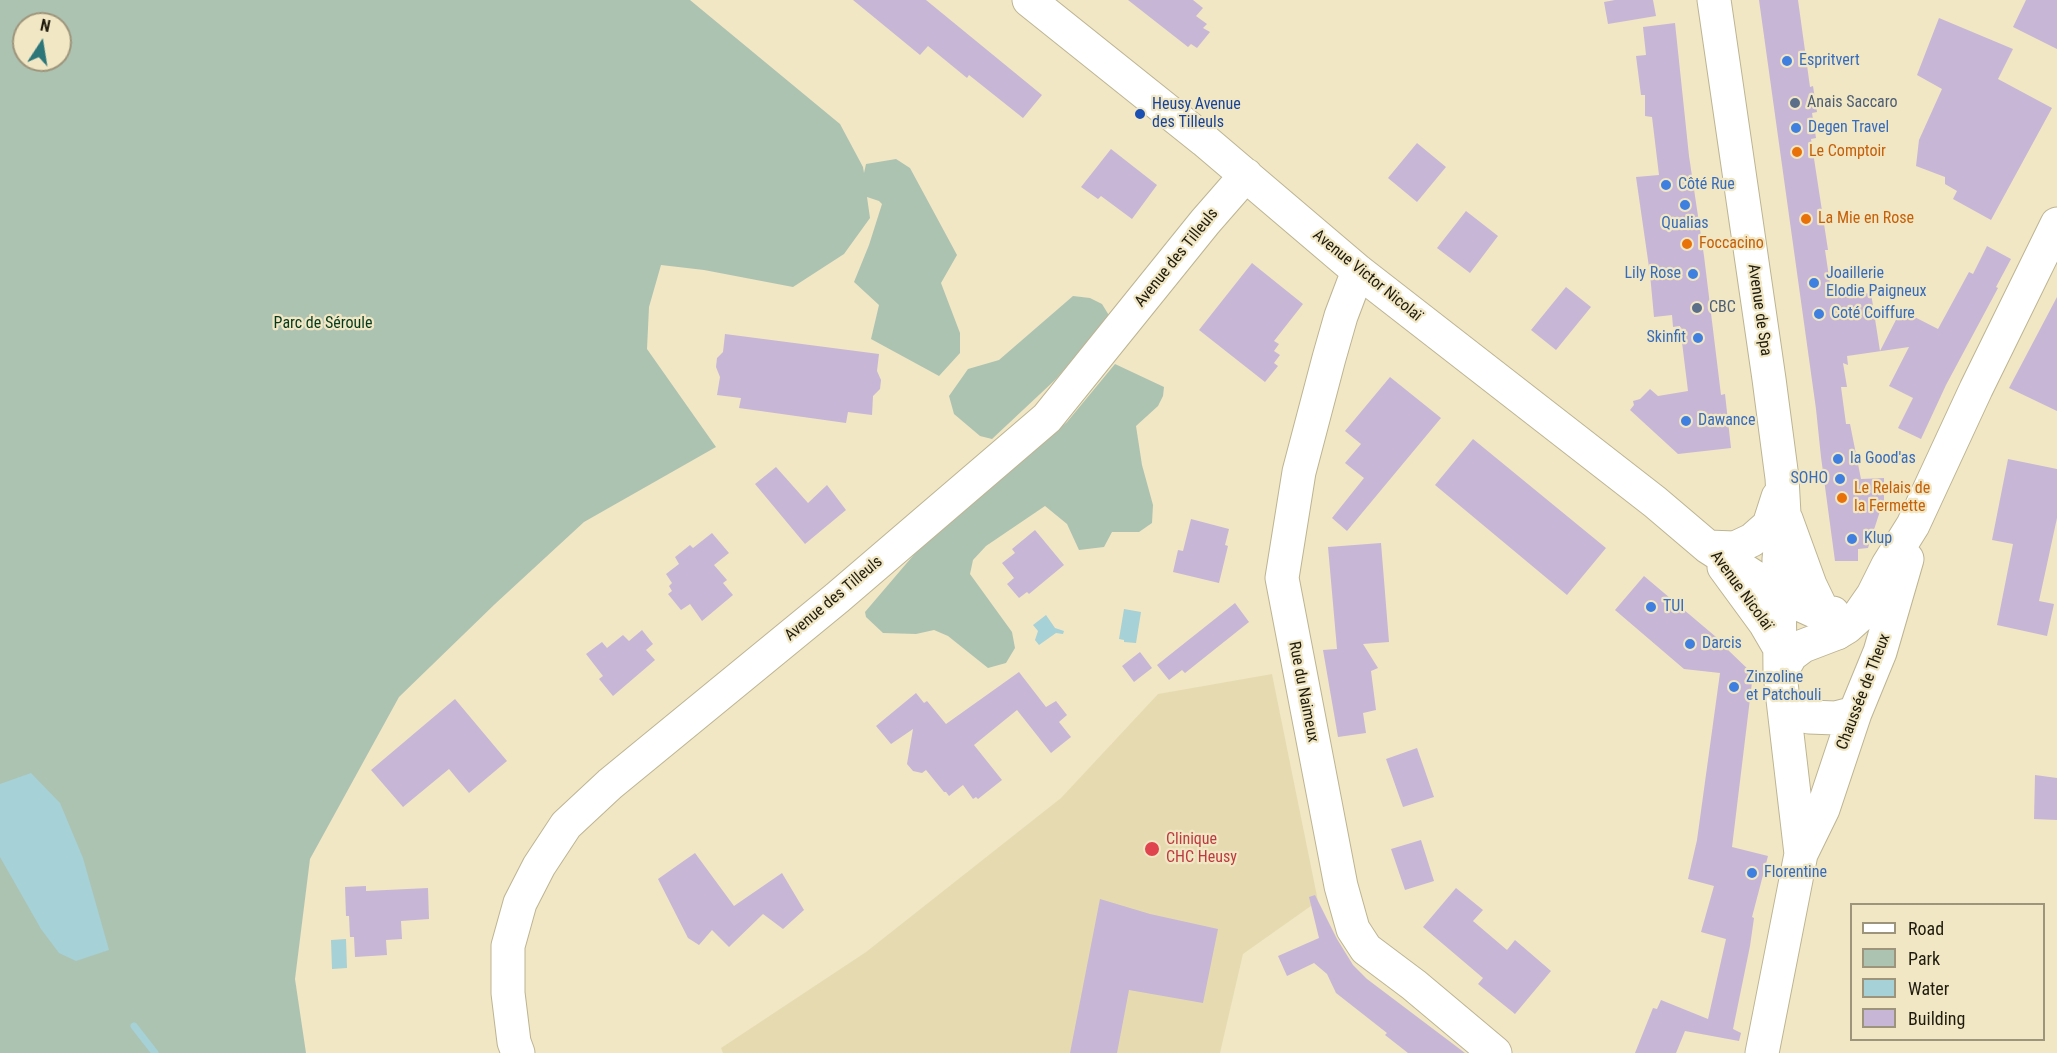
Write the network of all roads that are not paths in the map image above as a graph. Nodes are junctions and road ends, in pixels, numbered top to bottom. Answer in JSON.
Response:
{"nodes":[{"id":1,"x":1029,"y":0,"type":"edge"},
{"id":2,"x":1714,"y":0,"type":"edge"},
{"id":3,"x":1246,"y":175,"type":"junction"},
{"id":4,"x":2057,"y":224,"type":"edge"},
{"id":5,"x":1358,"y":271,"type":"junction"},
{"id":6,"x":1782,"y":478,"type":"junction"},
{"id":7,"x":1784,"y":514,"type":"junction"},
{"id":8,"x":1913,"y":525,"type":"junction"},
{"id":9,"x":1708,"y":546,"type":"junction"},
{"id":10,"x":1779,"y":593,"type":"junction"},
{"id":11,"x":1842,"y":616,"type":"junction"},
{"id":12,"x":1781,"y":674,"type":"junction"},
{"id":13,"x":1855,"y":712,"type":"junction"},
{"id":14,"x":1801,"y":854,"type":"junction"},
{"id":15,"x":518,"y":1053,"type":"edge"},
{"id":16,"x":1496,"y":1053,"type":"edge"},
{"id":17,"x":1762,"y":1053,"type":"edge"}],
"edges":[{"from":1,"to":3,"type":"street","name":"Avenue Victor Nicolaï"},
{"from":2,"to":6,"type":"street","name":"Avenue de Spa"},
{"from":3,"to":5,"type":"street","name":"Avenue Victor Nicolaï"},
{"from":3,"to":15,"type":"street","name":"Avenue des Tilleuls"},
{"from":4,"to":8,"type":"street","name":"Chaussée de Theux"},
{"from":5,"to":9,"type":"street","name":"Avenue Victor Nicolaï"},
{"from":5,"to":16,"type":"street","name":"Rue du Naimeux"},
{"from":6,"to":7,"type":"street","name":"Avenue de Spa"},
{"from":6,"to":9,"type":"street"},
{"from":7,"to":10,"type":"street","name":"Avenue de Spa"},
{"from":7,"to":11,"type":"street","name":"Avenue de Spa"},
{"from":8,"to":11,"type":"street","name":"Chaussée de Theux"},
{"from":8,"to":13,"type":"street","name":"Chaussée de Theux"},
{"from":9,"to":10,"type":"street","name":"Avenue Nicolaï"},
{"from":9,"to":12,"type":"street","name":"Avenue Nicolaï"},
{"from":10,"to":11,"type":"street","name":"Avenue Nicolaï"},
{"from":10,"to":12,"type":"street","name":"Avenue de Spa"},
{"from":11,"to":12,"type":"street"},
{"from":11,"to":13,"type":"street","name":"Avenue de Spa"},
{"from":12,"to":13,"type":"street"},
{"from":12,"to":14,"type":"street","name":"Chaussée de Theux"},
{"from":13,"to":14,"type":"street","name":"Chaussée de Theux"},
{"from":14,"to":17,"type":"street","name":"Chaussée de Theux"}]}
